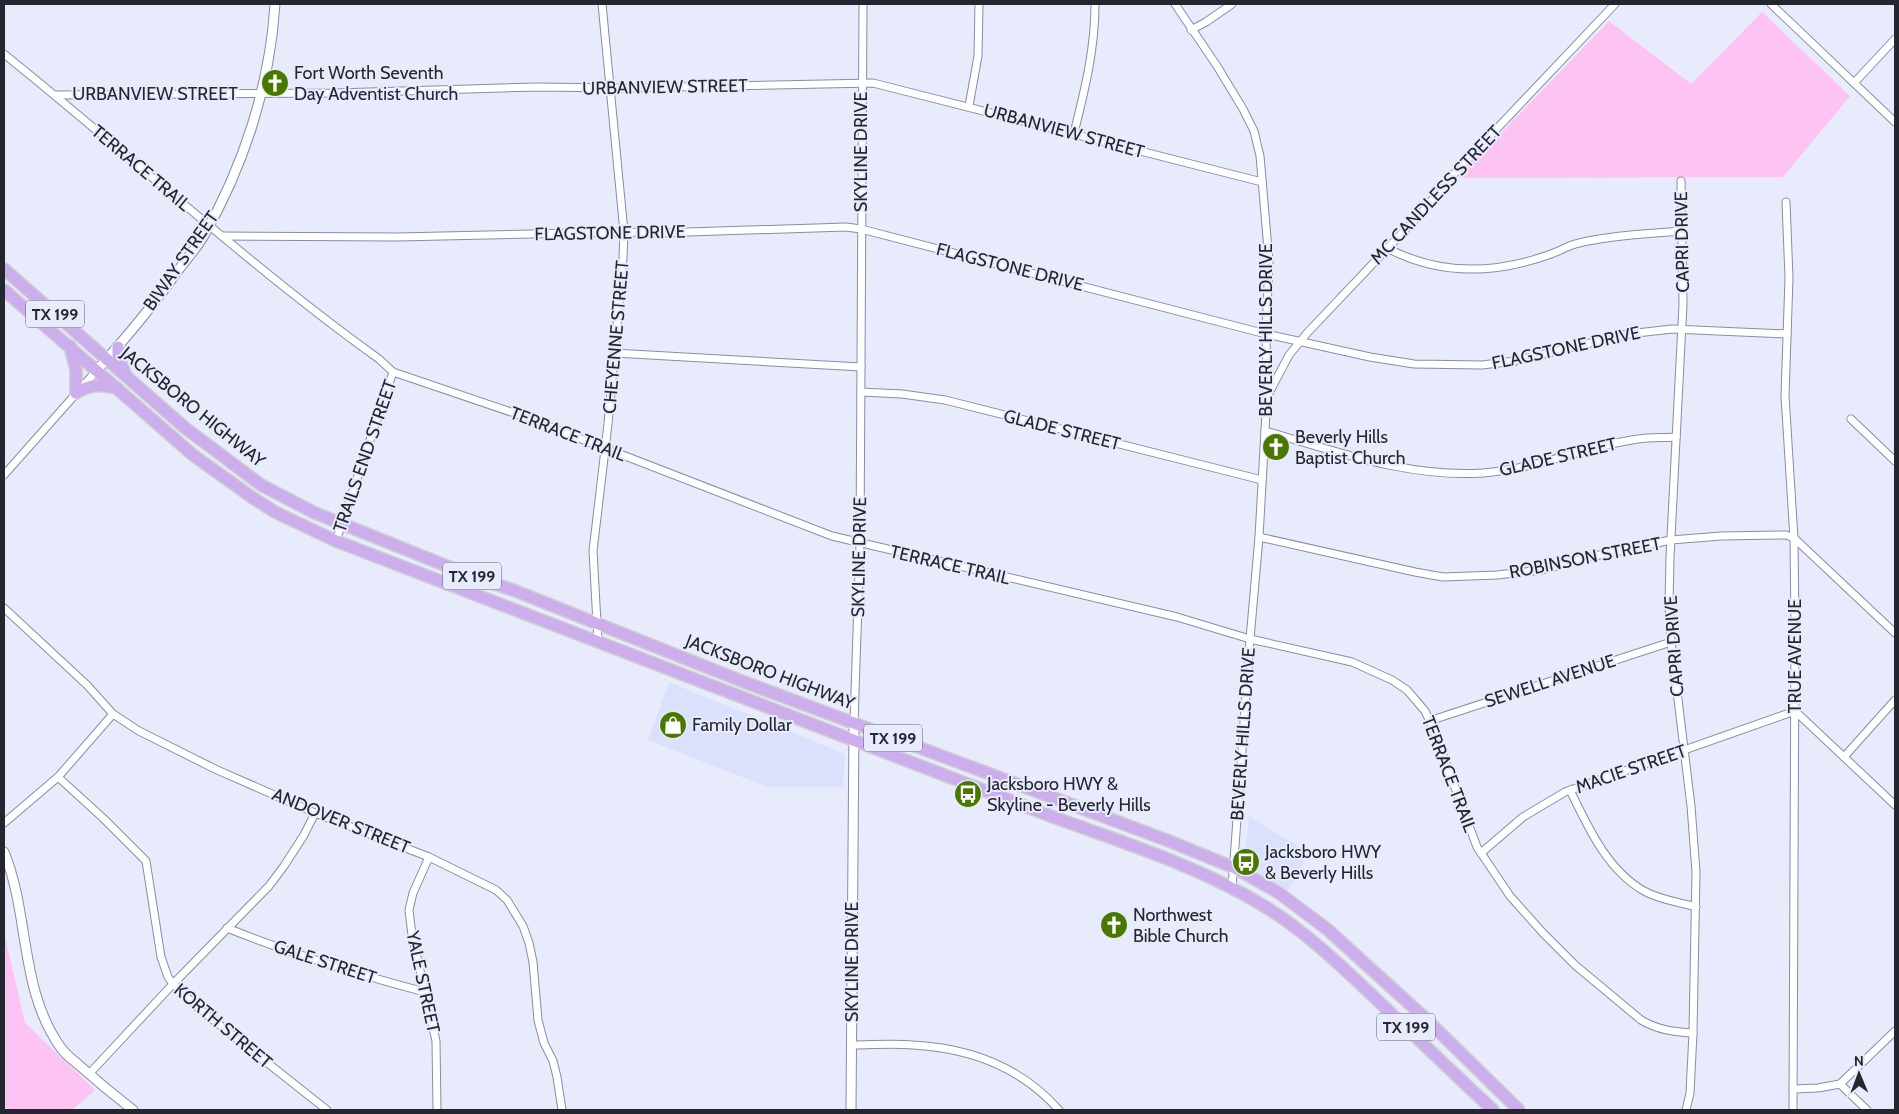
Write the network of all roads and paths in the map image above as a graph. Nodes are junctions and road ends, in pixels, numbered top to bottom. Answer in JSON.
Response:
{"nodes":[{"id":1,"x":275,"y":4,"type":"edge"},
{"id":2,"x":602,"y":4,"type":"edge"},
{"id":3,"x":863,"y":4,"type":"edge"},
{"id":4,"x":979,"y":4,"type":"edge"},
{"id":5,"x":1094,"y":4,"type":"edge"},
{"id":6,"x":1176,"y":4,"type":"edge"},
{"id":7,"x":1232,"y":4,"type":"edge"},
{"id":8,"x":1615,"y":4,"type":"edge"},
{"id":9,"x":1771,"y":4,"type":"edge"},
{"id":10,"x":1191,"y":30,"type":"junction"},
{"id":11,"x":1895,"y":39,"type":"edge"},
{"id":12,"x":4,"y":54,"type":"edge"},
{"id":13,"x":862,"y":82,"type":"junction"},
{"id":14,"x":1854,"y":83,"type":"junction"},
{"id":15,"x":610,"y":88,"type":"junction"},
{"id":16,"x":261,"y":94,"type":"junction"},
{"id":17,"x":55,"y":95,"type":"junction"},
{"id":18,"x":969,"y":106,"type":"junction"},
{"id":19,"x":1895,"y":122,"type":"edge"},
{"id":20,"x":1074,"y":133,"type":"junction"},
{"id":21,"x":1681,"y":181,"type":"dead end"},
{"id":22,"x":1262,"y":182,"type":"junction"},
{"id":23,"x":1786,"y":202,"type":"dead end"},
{"id":24,"x":209,"y":226,"type":"junction"},
{"id":25,"x":861,"y":229,"type":"junction"},
{"id":26,"x":1682,"y":231,"type":"junction"},
{"id":27,"x":624,"y":232,"type":"junction"},
{"id":28,"x":222,"y":236,"type":"junction"},
{"id":29,"x":1387,"y":248,"type":"junction"},
{"id":30,"x":4,"y":269,"type":"edge"},
{"id":31,"x":4,"y":290,"type":"edge"},
{"id":32,"x":1682,"y":329,"type":"junction"},
{"id":33,"x":1266,"y":334,"type":"junction"},
{"id":34,"x":1787,"y":334,"type":"junction"},
{"id":35,"x":1300,"y":342,"type":"junction"},
{"id":36,"x":70,"y":346,"type":"junction"},
{"id":37,"x":118,"y":347,"type":"junction"},
{"id":38,"x":614,"y":353,"type":"junction"},
{"id":39,"x":107,"y":359,"type":"junction"},
{"id":40,"x":861,"y":367,"type":"junction"},
{"id":41,"x":97,"y":370,"type":"junction"},
{"id":42,"x":393,"y":372,"type":"junction"},
{"id":43,"x":127,"y":377,"type":"junction"},
{"id":44,"x":117,"y":388,"type":"junction"},
{"id":45,"x":861,"y":392,"type":"junction"},
{"id":46,"x":76,"y":393,"type":"junction"},
{"id":47,"x":1267,"y":395,"type":"junction"},
{"id":48,"x":1851,"y":419,"type":"dead end"},
{"id":49,"x":1265,"y":431,"type":"junction"},
{"id":50,"x":1676,"y":437,"type":"junction"},
{"id":51,"x":605,"y":448,"type":"junction"},
{"id":52,"x":1895,"y":461,"type":"edge"},
{"id":53,"x":4,"y":475,"type":"edge"},
{"id":54,"x":1262,"y":480,"type":"junction"},
{"id":55,"x":343,"y":524,"type":"junction"},
{"id":56,"x":1259,"y":537,"type":"junction"},
{"id":57,"x":1794,"y":538,"type":"junction"},
{"id":58,"x":1671,"y":540,"type":"junction"},
{"id":59,"x":336,"y":541,"type":"junction"},
{"id":60,"x":860,"y":543,"type":"junction"},
{"id":61,"x":489,"y":582,"type":"junction"},
{"id":62,"x":483,"y":597,"type":"junction"},
{"id":63,"x":4,"y":608,"type":"edge"},
{"id":64,"x":596,"y":623,"type":"junction"},
{"id":65,"x":1895,"y":633,"type":"edge"},
{"id":66,"x":1250,"y":639,"type":"junction"},
{"id":67,"x":598,"y":641,"type":"junction"},
{"id":68,"x":1671,"y":642,"type":"junction"},
{"id":69,"x":1895,"y":700,"type":"edge"},
{"id":70,"x":1795,"y":712,"type":"junction"},
{"id":71,"x":113,"y":714,"type":"junction"},
{"id":72,"x":1430,"y":721,"type":"junction"},
{"id":73,"x":854,"y":723,"type":"junction"},
{"id":74,"x":854,"y":740,"type":"junction"},
{"id":75,"x":1683,"y":751,"type":"junction"},
{"id":76,"x":1844,"y":757,"type":"junction"},
{"id":77,"x":58,"y":777,"type":"junction"},
{"id":78,"x":1570,"y":790,"type":"junction"},
{"id":79,"x":1056,"y":798,"type":"junction"},
{"id":80,"x":1895,"y":805,"type":"edge"},
{"id":81,"x":315,"y":813,"type":"junction"},
{"id":82,"x":1048,"y":815,"type":"junction"},
{"id":83,"x":4,"y":823,"type":"edge"},
{"id":84,"x":4,"y":852,"type":"edge"},
{"id":85,"x":1481,"y":853,"type":"junction"},
{"id":86,"x":429,"y":857,"type":"junction"},
{"id":87,"x":1235,"y":868,"type":"junction"},
{"id":88,"x":1232,"y":888,"type":"junction"},
{"id":89,"x":1696,"y":907,"type":"junction"},
{"id":90,"x":227,"y":928,"type":"junction"},
{"id":91,"x":173,"y":984,"type":"junction"},
{"id":92,"x":425,"y":992,"type":"junction"},
{"id":93,"x":1895,"y":1030,"type":"edge"},
{"id":94,"x":1693,"y":1034,"type":"junction"},
{"id":95,"x":852,"y":1045,"type":"junction"},
{"id":96,"x":89,"y":1074,"type":"junction"},
{"id":97,"x":1840,"y":1084,"type":"junction"},
{"id":98,"x":1793,"y":1089,"type":"junction"},
{"id":99,"x":1517,"y":1109,"type":"edge"},
{"id":100,"x":133,"y":1110,"type":"edge"},
{"id":101,"x":328,"y":1110,"type":"edge"},
{"id":102,"x":437,"y":1110,"type":"edge"},
{"id":103,"x":562,"y":1110,"type":"edge"},
{"id":104,"x":851,"y":1110,"type":"edge"},
{"id":105,"x":1059,"y":1110,"type":"edge"},
{"id":106,"x":1493,"y":1110,"type":"edge"},
{"id":107,"x":1686,"y":1110,"type":"edge"},
{"id":108,"x":1793,"y":1110,"type":"edge"},
{"id":109,"x":1867,"y":1110,"type":"edge"}],
"edges":[{"from":1,"to":16,"type":"street","name":"BIWAY STREET"},
{"from":2,"to":15,"type":"street","name":"CHEYENNE STREET"},
{"from":3,"to":13,"type":"street","name":"SKYLINE DRIVE"},
{"from":4,"to":18,"type":"street"},
{"from":5,"to":20,"type":"street"},
{"from":6,"to":10,"type":"street","name":"BEVERLY HILLS DRIVE"},
{"from":7,"to":10,"type":"street"},
{"from":8,"to":29,"type":"street","name":"MC CANDLESS STREET"},
{"from":9,"to":14,"type":"street"},
{"from":10,"to":22,"type":"street","name":"BEVERLY HILLS DRIVE"},
{"from":11,"to":14,"type":"street"},
{"from":12,"to":17,"type":"street","name":"TERRACE TRAIL"},
{"from":13,"to":15,"type":"street","name":"URBANVIEW STREET"},
{"from":13,"to":18,"type":"street","name":"URBANVIEW STREET"},
{"from":13,"to":25,"type":"street","name":"SKYLINE DRIVE"},
{"from":14,"to":19,"type":"street"},
{"from":15,"to":16,"type":"street","name":"URBANVIEW STREET"},
{"from":15,"to":27,"type":"street","name":"CHEYENNE STREET"},
{"from":16,"to":17,"type":"street","name":"URBANVIEW STREET"},
{"from":16,"to":24,"type":"street","name":"BIWAY STREET"},
{"from":17,"to":24,"type":"street","name":"TERRACE TRAIL"},
{"from":18,"to":20,"type":"street","name":"URBANVIEW STREET"},
{"from":20,"to":22,"type":"street","name":"URBANVIEW STREET"},
{"from":21,"to":26,"type":"street","name":"CAPRI DRIVE"},
{"from":22,"to":33,"type":"street","name":"BEVERLY HILLS DRIVE"},
{"from":23,"to":34,"type":"street","name":"TRUE AVENUE"},
{"from":24,"to":28,"type":"street","name":"TERRACE TRAIL"},
{"from":24,"to":37,"type":"street","name":"BIWAY STREET"},
{"from":25,"to":27,"type":"street","name":"FLAGSTONE DRIVE"},
{"from":25,"to":33,"type":"street","name":"FLAGSTONE DRIVE"},
{"from":25,"to":40,"type":"street","name":"SKYLINE DRIVE"},
{"from":26,"to":29,"type":"street"},
{"from":26,"to":32,"type":"street","name":"CAPRI DRIVE"},
{"from":27,"to":28,"type":"street","name":"FLAGSTONE DRIVE"},
{"from":27,"to":38,"type":"street","name":"CHEYENNE STREET"},
{"from":28,"to":42,"type":"street","name":"TERRACE TRAIL"},
{"from":29,"to":35,"type":"street","name":"MC CANDLESS STREET"},
{"from":30,"to":39,"type":"main road","name":"JACKSBORO HIGHWAY","number":"TX 199"},
{"from":31,"to":36,"type":"main road","name":"JACKSBORO HIGHWAY","number":"TX 199"},
{"from":32,"to":34,"type":"street","name":"FLAGSTONE DRIVE"},
{"from":32,"to":35,"type":"street","name":"FLAGSTONE DRIVE"},
{"from":32,"to":50,"type":"street","name":"CAPRI DRIVE"},
{"from":33,"to":35,"type":"street","name":"FLAGSTONE DRIVE"},
{"from":33,"to":47,"type":"street","name":"BEVERLY HILLS DRIVE"},
{"from":34,"to":57,"type":"street","name":"TRUE AVENUE"},
{"from":35,"to":47,"type":"street","name":"MC CANDLESS STREET"},
{"from":36,"to":41,"type":"main road","name":"JACKSBORO HIGHWAY","number":"TX 199"},
{"from":36,"to":46,"type":"main road"},
{"from":37,"to":39,"type":"street","name":"BIWAY STREET"},
{"from":37,"to":43,"type":"main road"},
{"from":38,"to":40,"type":"street"},
{"from":38,"to":51,"type":"street","name":"CHEYENNE STREET"},
{"from":39,"to":41,"type":"street","name":"BIWAY STREET"},
{"from":39,"to":43,"type":"main road","name":"JACKSBORO HIGHWAY","number":"TX 199"},
{"from":40,"to":45,"type":"street","name":"SKYLINE DRIVE"},
{"from":41,"to":44,"type":"main road","name":"JACKSBORO HIGHWAY","number":"TX 199"},
{"from":41,"to":46,"type":"street","name":"BIWAY STREET"},
{"from":42,"to":51,"type":"street","name":"TERRACE TRAIL"},
{"from":42,"to":55,"type":"street","name":"TRAILS END STREET"},
{"from":43,"to":55,"type":"main road","name":"JACKSBORO HIGHWAY","number":"TX 199"},
{"from":44,"to":46,"type":"main road"},
{"from":44,"to":59,"type":"main road","name":"JACKSBORO HIGHWAY","number":"TX 199"},
{"from":45,"to":54,"type":"street","name":"GLADE STREET"},
{"from":45,"to":60,"type":"street","name":"SKYLINE DRIVE"},
{"from":46,"to":53,"type":"street","name":"BIWAY STREET"},
{"from":47,"to":49,"type":"street","name":"BEVERLY HILLS DRIVE"},
{"from":48,"to":52,"type":"street"},
{"from":49,"to":50,"type":"street","name":"GLADE STREET"},
{"from":49,"to":54,"type":"street","name":"BEVERLY HILLS DRIVE"},
{"from":50,"to":58,"type":"street","name":"CAPRI DRIVE"},
{"from":51,"to":60,"type":"street","name":"TERRACE TRAIL"},
{"from":51,"to":64,"type":"street","name":"CHEYENNE STREET"},
{"from":54,"to":56,"type":"street","name":"BEVERLY HILLS DRIVE"},
{"from":55,"to":59,"type":"street","name":"TRAILS END STREET"},
{"from":55,"to":61,"type":"main road","name":"JACKSBORO HIGHWAY","number":"TX 199"},
{"from":56,"to":58,"type":"street","name":"ROBINSON STREET"},
{"from":56,"to":66,"type":"street","name":"BEVERLY HILLS DRIVE"},
{"from":57,"to":58,"type":"street","name":"ROBINSON STREET"},
{"from":57,"to":65,"type":"street"},
{"from":57,"to":70,"type":"street","name":"TRUE AVENUE"},
{"from":58,"to":68,"type":"street","name":"CAPRI DRIVE"},
{"from":59,"to":62,"type":"main road","name":"JACKSBORO HIGHWAY","number":"TX 199"},
{"from":60,"to":66,"type":"street","name":"TERRACE TRAIL"},
{"from":60,"to":73,"type":"street","name":"SKYLINE DRIVE"},
{"from":61,"to":62,"type":"main road"},
{"from":61,"to":64,"type":"main road","name":"JACKSBORO HIGHWAY","number":"TX 199"},
{"from":62,"to":67,"type":"main road","name":"JACKSBORO HIGHWAY","number":"TX 199"},
{"from":63,"to":71,"type":"street","name":"ANDOVER STREET"},
{"from":64,"to":67,"type":"street","name":"CHEYENNE STREET"},
{"from":64,"to":73,"type":"main road","name":"JACKSBORO HIGHWAY","number":"TX 199"},
{"from":66,"to":72,"type":"street","name":"TERRACE TRAIL"},
{"from":66,"to":87,"type":"street","name":"BEVERLY HILLS DRIVE"},
{"from":67,"to":74,"type":"main road","name":"JACKSBORO HIGHWAY","number":"TX 199"},
{"from":68,"to":72,"type":"street","name":"SEWELL AVENUE"},
{"from":68,"to":75,"type":"street","name":"CAPRI DRIVE"},
{"from":69,"to":76,"type":"street"},
{"from":70,"to":75,"type":"street","name":"MACIE STREET"},
{"from":70,"to":76,"type":"street"},
{"from":70,"to":98,"type":"street","name":"TRUE AVENUE"},
{"from":71,"to":77,"type":"street"},
{"from":71,"to":81,"type":"street","name":"ANDOVER STREET"},
{"from":72,"to":85,"type":"street","name":"TERRACE TRAIL"},
{"from":73,"to":74,"type":"street","name":"SKYLINE DRIVE"},
{"from":73,"to":79,"type":"main road","name":"JACKSBORO HIGHWAY","number":"TX 199"},
{"from":74,"to":82,"type":"main road","name":"JACKSBORO HIGHWAY","number":"TX 199"},
{"from":74,"to":95,"type":"street","name":"SKYLINE DRIVE"},
{"from":75,"to":78,"type":"street","name":"MACIE STREET"},
{"from":75,"to":89,"type":"street","name":"CAPRI DRIVE"},
{"from":76,"to":80,"type":"street"},
{"from":77,"to":83,"type":"street"},
{"from":77,"to":91,"type":"street","name":"KORTH STREET"},
{"from":78,"to":85,"type":"street","name":"MACIE STREET"},
{"from":78,"to":89,"type":"street"},
{"from":79,"to":82,"type":"main road"},
{"from":79,"to":87,"type":"main road","name":"JACKSBORO HIGHWAY","number":"TX 199"},
{"from":81,"to":86,"type":"street","name":"ANDOVER STREET"},
{"from":81,"to":90,"type":"street"},
{"from":82,"to":88,"type":"main road","name":"JACKSBORO HIGHWAY","number":"TX 199"},
{"from":84,"to":96,"type":"street"},
{"from":85,"to":94,"type":"street","name":"TERRACE TRAIL"},
{"from":86,"to":92,"type":"street","name":"YALE STREET"},
{"from":86,"to":103,"type":"street","name":"ANDOVER STREET"},
{"from":87,"to":88,"type":"street","name":"BEVERLY HILLS DRIVE"},
{"from":87,"to":99,"type":"main road","name":"JACKSBORO HIGHWAY","number":"TX 199"},
{"from":88,"to":106,"type":"main road","name":"JACKSBORO HIGHWAY","number":"TX 199"},
{"from":89,"to":94,"type":"street","name":"CAPRI DRIVE"},
{"from":90,"to":91,"type":"street"},
{"from":90,"to":92,"type":"street","name":"GALE STREET"},
{"from":91,"to":96,"type":"street"},
{"from":91,"to":101,"type":"street","name":"KORTH STREET"},
{"from":92,"to":102,"type":"street","name":"YALE STREET"},
{"from":93,"to":97,"type":"street"},
{"from":94,"to":107,"type":"street","name":"CAPRI DRIVE"},
{"from":95,"to":104,"type":"street","name":"SKYLINE DRIVE"},
{"from":95,"to":105,"type":"street"},
{"from":96,"to":100,"type":"street"},
{"from":97,"to":98,"type":"street"},
{"from":97,"to":109,"type":"street"},
{"from":98,"to":108,"type":"street","name":"TRUE AVENUE"}]}
